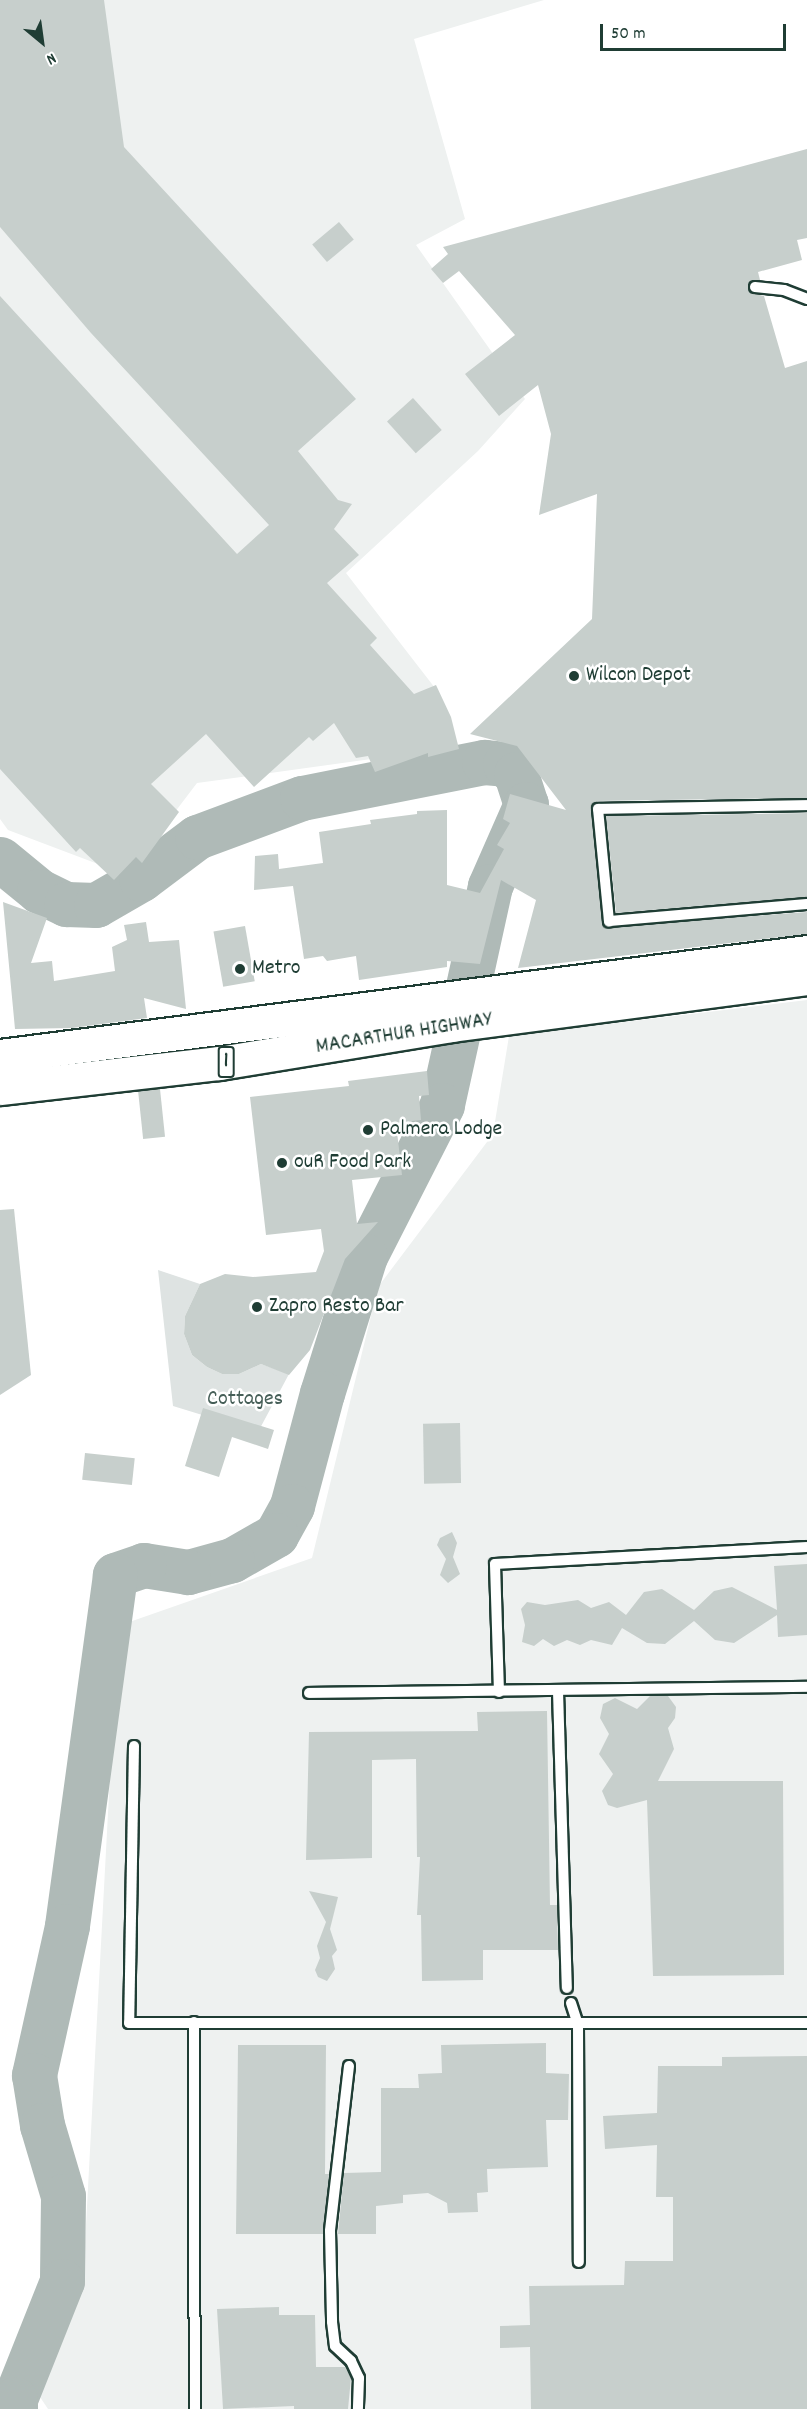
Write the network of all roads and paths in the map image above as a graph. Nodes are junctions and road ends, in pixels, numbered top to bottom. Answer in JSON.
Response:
{"nodes":[{"id":1,"x":755,"y":287,"type":"dead end"},
{"id":2,"x":807,"y":299,"type":"edge"},
{"id":3,"x":807,"y":805,"type":"edge"},
{"id":4,"x":807,"y":904,"type":"edge"},
{"id":5,"x":807,"y":952,"type":"edge"},
{"id":6,"x":807,"y":978,"type":"edge"},
{"id":7,"x":539,"y":1000,"type":"junction"},
{"id":8,"x":219,"y":1045,"type":"junction"},
{"id":9,"x":0,"y":1056,"type":"edge"},
{"id":10,"x":0,"y":1088,"type":"edge"},
{"id":11,"x":807,"y":1547,"type":"edge"},
{"id":12,"x":807,"y":1687,"type":"edge"},
{"id":13,"x":558,"y":1691,"type":"junction"},
{"id":14,"x":499,"y":1692,"type":"junction"},
{"id":15,"x":309,"y":1693,"type":"dead end"},
{"id":16,"x":134,"y":1746,"type":"dead end"},
{"id":17,"x":567,"y":1988,"type":"dead end"},
{"id":18,"x":571,"y":2003,"type":"dead end"},
{"id":19,"x":194,"y":2022,"type":"junction"},
{"id":20,"x":807,"y":2023,"type":"edge"},
{"id":21,"x":578,"y":2024,"type":"junction"},
{"id":22,"x":349,"y":2066,"type":"dead end"},
{"id":23,"x":579,"y":2262,"type":"dead end"},
{"id":24,"x":195,"y":2409,"type":"edge"},
{"id":25,"x":358,"y":2409,"type":"edge"}],
"edges":[{"from":1,"to":2,"type":"lane"},
{"from":3,"to":4,"type":"lane"},
{"from":5,"to":7,"type":"highway","name":"MACARTHUR HIGHWAY","number":"1"},
{"from":6,"to":7,"type":"highway","name":"MACARTHUR HIGHWAY","number":"1"},
{"from":7,"to":8,"type":"highway","name":"MACARTHUR HIGHWAY","number":"1"},
{"from":8,"to":9,"type":"highway","name":"MACARTHUR HIGHWAY","number":"1"},
{"from":8,"to":10,"type":"highway","name":"MACARTHUR HIGHWAY","number":"1"},
{"from":11,"to":14,"type":"lane"},
{"from":12,"to":13,"type":"lane"},
{"from":13,"to":14,"type":"lane"},
{"from":13,"to":17,"type":"lane"},
{"from":14,"to":15,"type":"lane"},
{"from":16,"to":19,"type":"lane"},
{"from":18,"to":21,"type":"lane"},
{"from":19,"to":21,"type":"lane"},
{"from":19,"to":24,"type":"lane"},
{"from":20,"to":21,"type":"lane"},
{"from":21,"to":23,"type":"lane"},
{"from":22,"to":25,"type":"lane"}]}
